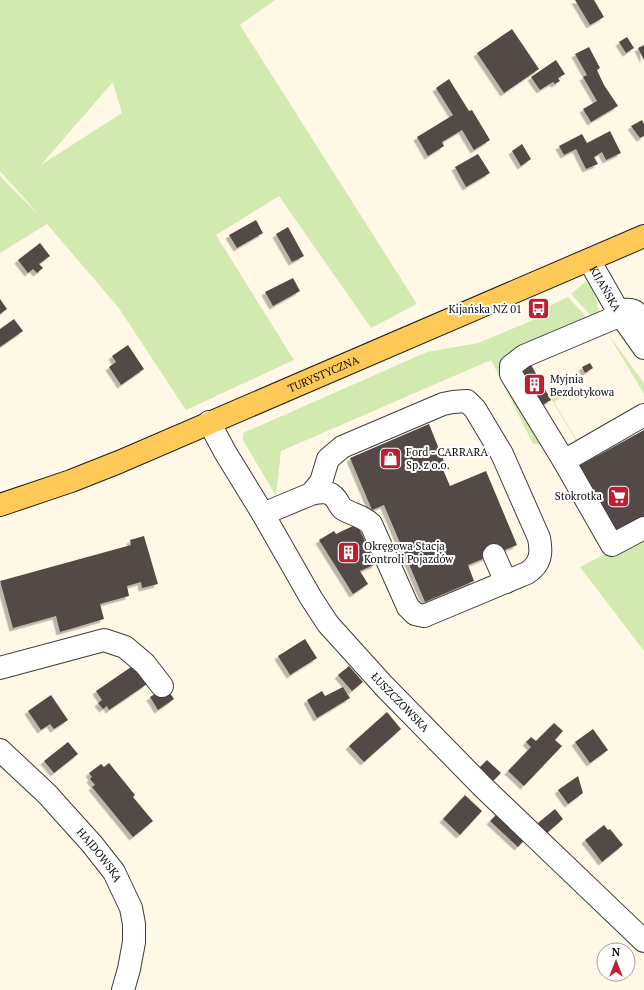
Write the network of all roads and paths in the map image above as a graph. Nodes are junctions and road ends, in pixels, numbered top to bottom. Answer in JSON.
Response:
{"nodes":[{"id":1,"x":644,"y":236,"type":"edge"},
{"id":2,"x":589,"y":260,"type":"junction"},
{"id":3,"x":619,"y":313,"type":"junction"},
{"id":4,"x":644,"y":321,"type":"edge"},
{"id":5,"x":644,"y":348,"type":"edge"},
{"id":6,"x":644,"y":415,"type":"edge"},
{"id":7,"x":209,"y":422,"type":"junction"},
{"id":8,"x":564,"y":461,"type":"junction"},
{"id":9,"x":311,"y":494,"type":"junction"},
{"id":10,"x":0,"y":504,"type":"edge"},
{"id":11,"x":263,"y":514,"type":"junction"},
{"id":12,"x":644,"y":528,"type":"edge"},
{"id":13,"x":494,"y":554,"type":"dead end"},
{"id":14,"x":506,"y":582,"type":"junction"},
{"id":15,"x":0,"y":668,"type":"edge"},
{"id":16,"x":162,"y":686,"type":"dead end"},
{"id":17,"x":0,"y":750,"type":"edge"},
{"id":18,"x":644,"y":941,"type":"edge"},
{"id":19,"x":124,"y":990,"type":"edge"}],
"edges":[{"from":1,"to":2,"type":"main road","name":"TURYSTYCZNA"},
{"from":2,"to":3,"type":"street","name":"KIJAŃSKA"},
{"from":2,"to":7,"type":"main road","name":"TURYSTYCZNA"},
{"from":3,"to":4,"type":"street","name":"KIJAŃSKA"},
{"from":3,"to":5,"type":"street"},
{"from":3,"to":8,"type":"street"},
{"from":6,"to":8,"type":"street"},
{"from":7,"to":10,"type":"main road","name":"TURYSTYCZNA"},
{"from":7,"to":11,"type":"street","name":"ŁUSZCZOWSKA"},
{"from":8,"to":12,"type":"street"},
{"from":9,"to":11,"type":"street"},
{"from":9,"to":14,"type":"street"},
{"from":9,"to":14,"type":"street"},
{"from":11,"to":18,"type":"street","name":"ŁUSZCZOWSKA"},
{"from":13,"to":14,"type":"street"},
{"from":15,"to":16,"type":"street"},
{"from":17,"to":19,"type":"street","name":"HAJDOWSKA"}]}
